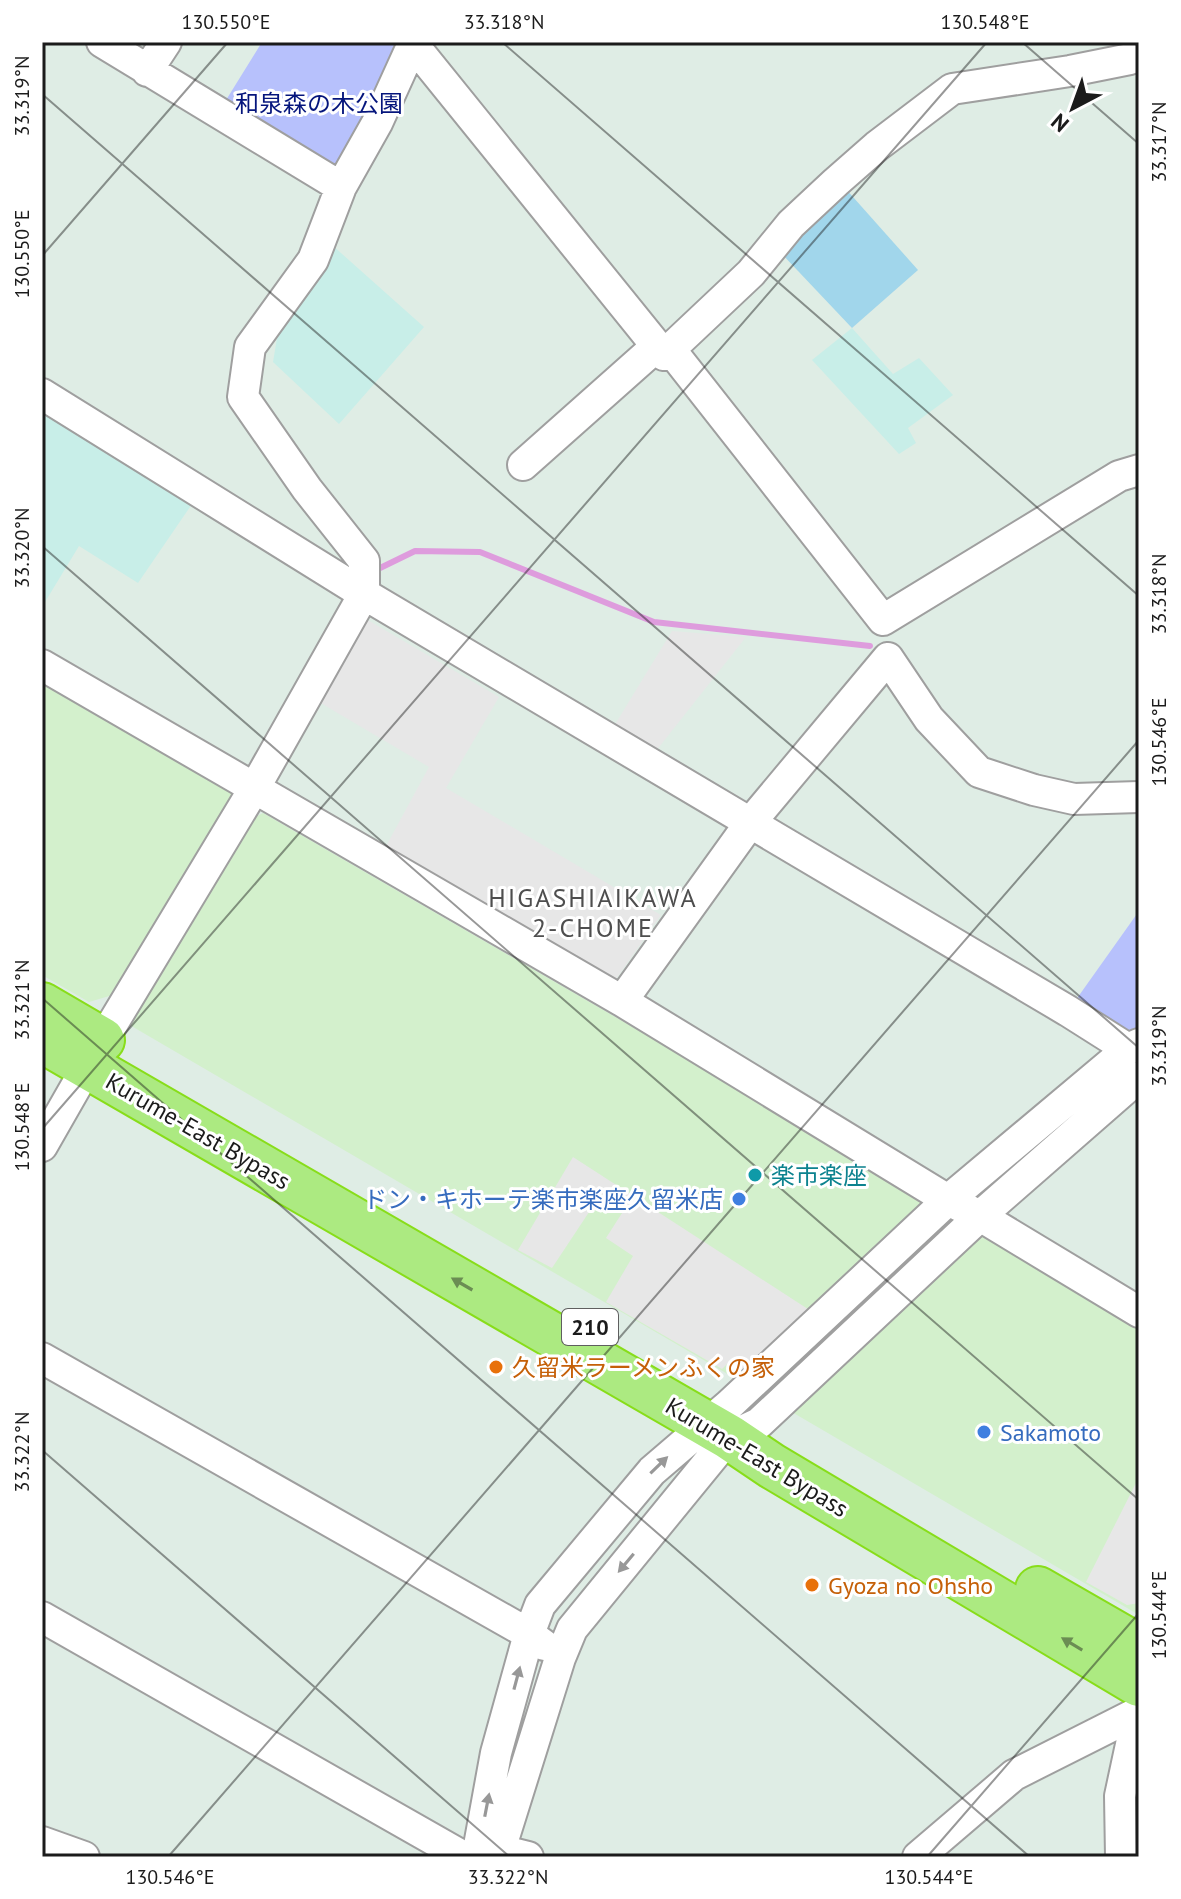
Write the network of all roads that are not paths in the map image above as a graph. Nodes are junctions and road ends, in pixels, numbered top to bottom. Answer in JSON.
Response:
{"nodes":[{"id":1,"x":102,"y":42,"type":"edge"},
{"id":2,"x":166,"y":42,"type":"edge"},
{"id":3,"x":412,"y":44,"type":"edge"},
{"id":4,"x":1132,"y":59,"type":"edge"},
{"id":5,"x":147,"y":71,"type":"junction"},
{"id":6,"x":341,"y":187,"type":"junction"},
{"id":7,"x":664,"y":348,"type":"junction"},
{"id":8,"x":42,"y":394,"type":"edge"},
{"id":9,"x":523,"y":465,"type":"dead end"},
{"id":10,"x":1139,"y":470,"type":"edge"},
{"id":11,"x":364,"y":594,"type":"junction"},
{"id":12,"x":883,"y":620,"type":"junction"},
{"id":13,"x":888,"y":658,"type":"junction"},
{"id":14,"x":42,"y":665,"type":"edge"},
{"id":15,"x":254,"y":789,"type":"junction"},
{"id":16,"x":1139,"y":797,"type":"edge"},
{"id":17,"x":750,"y":823,"type":"junction"},
{"id":18,"x":622,"y":1001,"type":"junction"},
{"id":19,"x":42,"y":1005,"type":"edge"},
{"id":20,"x":42,"y":1040,"type":"edge"},
{"id":21,"x":1133,"y":1047,"type":"edge"},
{"id":22,"x":95,"y":1054,"type":"junction"},
{"id":23,"x":1139,"y":1077,"type":"edge"},
{"id":24,"x":42,"y":1146,"type":"edge"},
{"id":25,"x":948,"y":1200,"type":"junction"},
{"id":26,"x":980,"y":1216,"type":"junction"},
{"id":27,"x":1139,"y":1312,"type":"edge"},
{"id":28,"x":42,"y":1358,"type":"edge"},
{"id":29,"x":730,"y":1422,"type":"junction"},
{"id":30,"x":42,"y":1617,"type":"edge"},
{"id":31,"x":529,"y":1634,"type":"junction"},
{"id":32,"x":1139,"y":1647,"type":"edge"},
{"id":33,"x":560,"y":1658,"type":"junction"},
{"id":34,"x":1139,"y":1703,"type":"edge"},
{"id":35,"x":42,"y":1842,"type":"edge"},
{"id":36,"x":84,"y":1857,"type":"edge"},
{"id":37,"x":464,"y":1857,"type":"edge"},
{"id":38,"x":477,"y":1857,"type":"edge"},
{"id":39,"x":484,"y":1857,"type":"edge"},
{"id":40,"x":918,"y":1857,"type":"edge"},
{"id":41,"x":1121,"y":1857,"type":"edge"}],
"edges":[{"from":1,"to":5,"type":"street"},
{"from":2,"to":5,"type":"street"},
{"from":3,"to":6,"type":"street"},
{"from":3,"to":7,"type":"street"},
{"from":4,"to":7,"type":"street"},
{"from":5,"to":6,"type":"street"},
{"from":6,"to":11,"type":"street"},
{"from":7,"to":9,"type":"street"},
{"from":7,"to":12,"type":"street"},
{"from":8,"to":11,"type":"street"},
{"from":10,"to":12,"type":"street"},
{"from":11,"to":15,"type":"street"},
{"from":11,"to":17,"type":"street"},
{"from":12,"to":13,"type":"street"},
{"from":13,"to":16,"type":"street"},
{"from":13,"to":17,"type":"street"},
{"from":14,"to":15,"type":"street"},
{"from":15,"to":18,"type":"street"},
{"from":15,"to":22,"type":"street"},
{"from":17,"to":18,"type":"street"},
{"from":17,"to":21,"type":"street"},
{"from":18,"to":25,"type":"street"},
{"from":19,"to":22,"type":"highway","name":"Kurume-East Bypass","number":"210"},
{"from":20,"to":22,"type":"highway","name":"Kurume-East Bypass","number":"210"},
{"from":21,"to":25,"type":"street"},
{"from":22,"to":24,"type":"street"},
{"from":22,"to":29,"type":"highway","name":"Kurume-East Bypass","number":"210"},
{"from":23,"to":26,"type":"street"},
{"from":25,"to":26,"type":"street"},
{"from":25,"to":29,"type":"street"},
{"from":26,"to":27,"type":"street"},
{"from":26,"to":29,"type":"street"},
{"from":28,"to":31,"type":"street"},
{"from":31,"to":29,"type":"street","one_way":true},
{"from":29,"to":32,"type":"highway","name":"Kurume-East Bypass","number":"210"},
{"from":29,"to":33,"type":"street","one_way":true},
{"from":34,"to":29,"type":"highway","name":"Kurume-East Bypass","number":"210","one_way":true},
{"from":30,"to":37,"type":"street"},
{"from":31,"to":33,"type":"street"},
{"from":38,"to":31,"type":"street","one_way":true},
{"from":33,"to":39,"type":"street"},
{"from":34,"to":40,"type":"street"},
{"from":34,"to":41,"type":"street"},
{"from":35,"to":36,"type":"street"}]}
